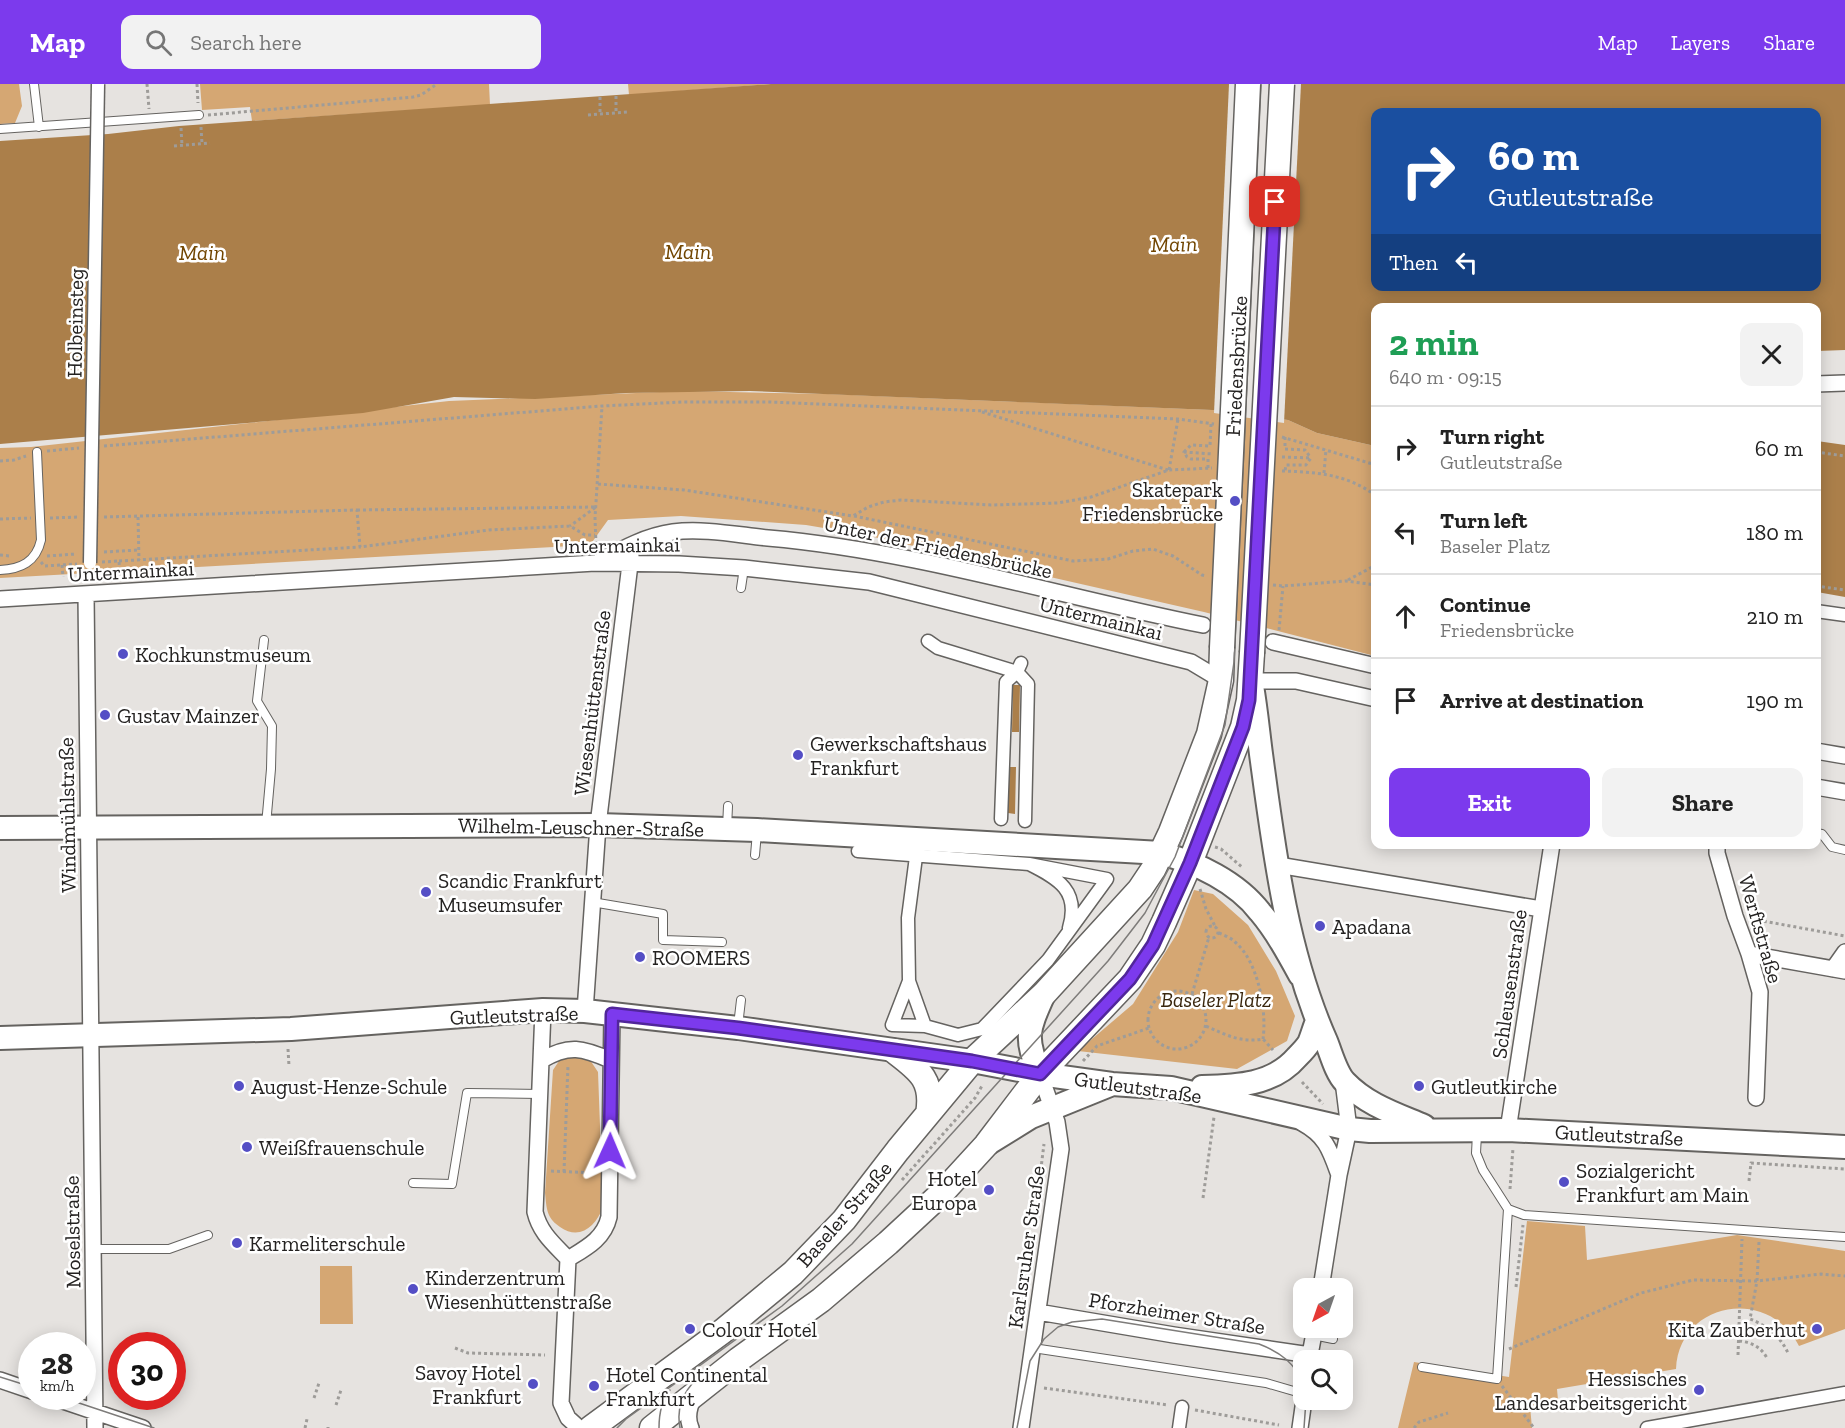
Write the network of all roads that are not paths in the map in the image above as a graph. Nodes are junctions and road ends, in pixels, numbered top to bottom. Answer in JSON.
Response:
{"nodes":[{"id":1,"x":34,"y":84,"type":"edge"},
{"id":2,"x":98,"y":84,"type":"edge"},
{"id":3,"x":1248,"y":84,"type":"edge"},
{"id":4,"x":1282,"y":84,"type":"edge"},
{"id":5,"x":199,"y":115,"type":"road end"},
{"id":6,"x":39,"y":127,"type":"junction"},
{"id":7,"x":0,"y":129,"type":"edge"},
{"id":8,"x":1845,"y":383,"type":"edge"},
{"id":9,"x":1821,"y":384,"type":"edge"},
{"id":10,"x":37,"y":452,"type":"road end"},
{"id":11,"x":632,"y":544,"type":"junction"},
{"id":12,"x":90,"y":556,"type":"road end"},
{"id":13,"x":595,"y":563,"type":"junction"},
{"id":14,"x":630,"y":564,"type":"junction"},
{"id":15,"x":744,"y":568,"type":"junction"},
{"id":16,"x":0,"y":570,"type":"edge"},
{"id":17,"x":741,"y":588,"type":"dead end"},
{"id":18,"x":86,"y":594,"type":"junction"},
{"id":19,"x":0,"y":599,"type":"edge"},
{"id":20,"x":1821,"y":612,"type":"edge"},
{"id":21,"x":1845,"y":615,"type":"edge"},
{"id":22,"x":1203,"y":625,"type":"dead end"},
{"id":23,"x":1276,"y":638,"type":"road end"},
{"id":24,"x":264,"y":640,"type":"dead end"},
{"id":25,"x":928,"y":641,"type":"dead end"},
{"id":26,"x":1371,"y":665,"type":"edge"},
{"id":27,"x":996,"y":666,"type":"junction"},
{"id":28,"x":1019,"y":668,"type":"junction"},
{"id":29,"x":1221,"y":680,"type":"junction"},
{"id":30,"x":1251,"y":681,"type":"junction"},
{"id":31,"x":1006,"y":682,"type":"junction"},
{"id":32,"x":1371,"y":698,"type":"edge"},
{"id":33,"x":1002,"y":749,"type":"junction"},
{"id":34,"x":1027,"y":749,"type":"junction"},
{"id":35,"x":1821,"y":752,"type":"edge"},
{"id":36,"x":1845,"y":756,"type":"edge"},
{"id":37,"x":1821,"y":788,"type":"edge"},
{"id":38,"x":1845,"y":792,"type":"edge"},
{"id":39,"x":728,"y":806,"type":"dead end"},
{"id":40,"x":1001,"y":819,"type":"dead end"},
{"id":41,"x":1024,"y":821,"type":"dead end"},
{"id":42,"x":598,"y":825,"type":"junction"},
{"id":43,"x":265,"y":826,"type":"junction"},
{"id":44,"x":89,"y":827,"type":"junction"},
{"id":45,"x":0,"y":828,"type":"edge"},
{"id":46,"x":727,"y":829,"type":"junction"},
{"id":47,"x":757,"y":830,"type":"junction"},
{"id":48,"x":1821,"y":834,"type":"edge"},
{"id":49,"x":1551,"y":849,"type":"edge"},
{"id":50,"x":1717,"y":849,"type":"edge"},
{"id":51,"x":1845,"y":850,"type":"edge"},
{"id":52,"x":858,"y":851,"type":"dead end"},
{"id":53,"x":917,"y":853,"type":"junction"},
{"id":54,"x":1161,"y":853,"type":"junction"},
{"id":55,"x":755,"y":855,"type":"dead end"},
{"id":56,"x":1029,"y":864,"type":"junction"},
{"id":57,"x":1278,"y":865,"type":"junction"},
{"id":58,"x":1195,"y":872,"type":"junction"},
{"id":59,"x":592,"y":902,"type":"junction"},
{"id":60,"x":1541,"y":909,"type":"junction"},
{"id":61,"x":1067,"y":935,"type":"junction"},
{"id":62,"x":722,"y":942,"type":"dead end"},
{"id":63,"x":1845,"y":952,"type":"edge"},
{"id":64,"x":1749,"y":954,"type":"junction"},
{"id":65,"x":1839,"y":970,"type":"edge"},
{"id":66,"x":1300,"y":975,"type":"junction"},
{"id":67,"x":909,"y":981,"type":"junction"},
{"id":68,"x":1044,"y":994,"type":"junction"},
{"id":69,"x":741,"y":1000,"type":"dead end"},
{"id":70,"x":543,"y":1010,"type":"junction"},
{"id":71,"x":585,"y":1011,"type":"junction"},
{"id":72,"x":612,"y":1014,"type":"junction"},
{"id":73,"x":1317,"y":1021,"type":"junction"},
{"id":74,"x":738,"y":1028,"type":"junction"},
{"id":75,"x":926,"y":1031,"type":"junction"},
{"id":76,"x":90,"y":1036,"type":"junction"},
{"id":77,"x":0,"y":1038,"type":"edge"},
{"id":78,"x":894,"y":1051,"type":"junction"},
{"id":79,"x":542,"y":1060,"type":"junction"},
{"id":80,"x":610,"y":1060,"type":"junction"},
{"id":81,"x":972,"y":1061,"type":"junction"},
{"id":82,"x":1040,"y":1074,"type":"junction"},
{"id":83,"x":1343,"y":1081,"type":"junction"},
{"id":84,"x":1112,"y":1084,"type":"junction"},
{"id":85,"x":1171,"y":1088,"type":"junction"},
{"id":86,"x":540,"y":1094,"type":"junction"},
{"id":87,"x":1756,"y":1098,"type":"dead end"},
{"id":88,"x":1052,"y":1108,"type":"junction"},
{"id":89,"x":928,"y":1114,"type":"junction"},
{"id":90,"x":1288,"y":1116,"type":"junction"},
{"id":91,"x":1349,"y":1129,"type":"junction"},
{"id":92,"x":1478,"y":1129,"type":"junction"},
{"id":93,"x":1434,"y":1130,"type":"junction"},
{"id":94,"x":1511,"y":1139,"type":"junction"},
{"id":95,"x":986,"y":1145,"type":"junction"},
{"id":96,"x":1845,"y":1147,"type":"edge"},
{"id":97,"x":1339,"y":1175,"type":"junction"},
{"id":98,"x":413,"y":1183,"type":"dead end"},
{"id":99,"x":1508,"y":1209,"type":"junction"},
{"id":100,"x":208,"y":1235,"type":"dead end"},
{"id":101,"x":1845,"y":1237,"type":"edge"},
{"id":102,"x":93,"y":1249,"type":"junction"},
{"id":103,"x":568,"y":1259,"type":"junction"},
{"id":104,"x":1323,"y":1278,"type":"edge"},
{"id":105,"x":1038,"y":1312,"type":"junction"},
{"id":106,"x":1033,"y":1348,"type":"junction"},
{"id":107,"x":1293,"y":1355,"type":"edge"},
{"id":108,"x":1422,"y":1366,"type":"dead end"},
{"id":109,"x":0,"y":1380,"type":"edge"},
{"id":110,"x":18,"y":1386,"type":"edge"},
{"id":111,"x":1293,"y":1391,"type":"edge"},
{"id":112,"x":697,"y":1392,"type":"junction"},
{"id":113,"x":1845,"y":1393,"type":"edge"},
{"id":114,"x":1182,"y":1407,"type":"road end"},
{"id":115,"x":89,"y":1410,"type":"edge"},
{"id":116,"x":1303,"y":1410,"type":"edge"},
{"id":117,"x":95,"y":1412,"type":"junction"},
{"id":118,"x":95,"y":1428,"type":"edge"},
{"id":119,"x":143,"y":1428,"type":"edge"},
{"id":120,"x":579,"y":1428,"type":"edge"},
{"id":121,"x":591,"y":1428,"type":"edge"},
{"id":122,"x":652,"y":1428,"type":"edge"},
{"id":123,"x":690,"y":1428,"type":"edge"},
{"id":124,"x":1021,"y":1428,"type":"edge"},
{"id":125,"x":1179,"y":1428,"type":"edge"},
{"id":126,"x":1300,"y":1428,"type":"edge"},
{"id":127,"x":1647,"y":1428,"type":"edge"}],
"edges":[{"from":1,"to":6,"type":"lane"},
{"from":2,"to":12,"type":"street","name":"Holbeinsteg","bridge":true},
{"from":3,"to":29,"type":"main road","name":"Friedensbrücke","bridge":true},
{"from":4,"to":30,"type":"main road","name":"Friedensbrücke","bridge":true},
{"from":5,"to":6,"type":"lane"},
{"from":6,"to":7,"type":"lane"},
{"from":8,"to":9,"type":"street"},
{"from":10,"to":16,"type":"lane"},
{"from":11,"to":13,"type":"street","name":"Unter der Friedensbrücke"},
{"from":11,"to":14,"type":"street","name":"Wiesenhüttenstraße"},
{"from":11,"to":22,"type":"street","name":"Unter der Friedensbrücke"},
{"from":13,"to":14,"type":"street","name":"Untermainkai"},
{"from":13,"to":18,"type":"street","name":"Untermainkai"},
{"from":14,"to":15,"type":"street","name":"Untermainkai"},
{"from":14,"to":42,"type":"street","name":"Wiesenhüttenstraße"},
{"from":15,"to":17,"type":"lane"},
{"from":15,"to":29,"type":"street","name":"Untermainkai"},
{"from":18,"to":19,"type":"street","name":"Untermainkai"},
{"from":18,"to":44,"type":"street","name":"Windmühlstraße"},
{"from":20,"to":21,"type":"street"},
{"from":23,"to":26,"type":"street"},
{"from":24,"to":43,"type":"lane"},
{"from":25,"to":27,"type":"street"},
{"from":27,"to":28,"type":"street"},
{"from":27,"to":31,"type":"street"},
{"from":28,"to":31,"type":"street"},
{"from":28,"to":34,"type":"street"},
{"from":29,"to":54,"type":"main road"},
{"from":30,"to":32,"type":"street"},
{"from":30,"to":57,"type":"main road"},
{"from":30,"to":58,"type":"main road"},
{"from":31,"to":33,"type":"street"},
{"from":33,"to":34,"type":"street"},
{"from":33,"to":40,"type":"street"},
{"from":34,"to":41,"type":"street"},
{"from":35,"to":36,"type":"street"},
{"from":37,"to":38,"type":"street"},
{"from":39,"to":46,"type":"lane"},
{"from":42,"to":43,"type":"main road","name":"Wilhelm-Leuschner-Straße"},
{"from":42,"to":46,"type":"main road","name":"Wilhelm-Leuschner-Straße"},
{"from":42,"to":59,"type":"street","name":"Wiesenhüttenstraße"},
{"from":43,"to":44,"type":"main road","name":"Wilhelm-Leuschner-Straße"},
{"from":44,"to":45,"type":"main road","name":"Wilhelm-Leuschner-Straße"},
{"from":44,"to":76,"type":"street","name":"Windmühlstraße"},
{"from":46,"to":47,"type":"main road","name":"Wilhelm-Leuschner-Straße"},
{"from":47,"to":54,"type":"main road","name":"Wilhelm-Leuschner-Straße"},
{"from":47,"to":55,"type":"lane"},
{"from":48,"to":51,"type":"lane"},
{"from":49,"to":60,"type":"street","name":"Schleusenstraße"},
{"from":50,"to":64,"type":"street","name":"Werftstraße"},
{"from":52,"to":53,"type":"street"},
{"from":53,"to":56,"type":"street"},
{"from":53,"to":67,"type":"street"},
{"from":54,"to":58,"type":"main road"},
{"from":54,"to":68,"type":"main road"},
{"from":56,"to":61,"type":"street"},
{"from":56,"to":61,"type":"street"},
{"from":57,"to":60,"type":"street"},
{"from":57,"to":66,"type":"main road"},
{"from":58,"to":66,"type":"main road"},
{"from":58,"to":82,"type":"main road"},
{"from":59,"to":62,"type":"lane"},
{"from":59,"to":71,"type":"street","name":"Wiesenhüttenstraße"},
{"from":60,"to":94,"type":"street","name":"Schleusenstraße"},
{"from":61,"to":75,"type":"street"},
{"from":63,"to":65,"type":"street"},
{"from":64,"to":65,"type":"street"},
{"from":64,"to":87,"type":"street","name":"Werftstraße"},
{"from":66,"to":73,"type":"main road"},
{"from":67,"to":75,"type":"street"},
{"from":67,"to":75,"type":"street"},
{"from":68,"to":81,"type":"main road","name":"Baseler Straße"},
{"from":68,"to":82,"type":"main road"},
{"from":69,"to":74,"type":"lane"},
{"from":70,"to":71,"type":"main road","name":"Gutleutstraße"},
{"from":70,"to":76,"type":"main road","name":"Gutleutstraße"},
{"from":70,"to":79,"type":"street"},
{"from":71,"to":72,"type":"main road","name":"Gutleutstraße"},
{"from":72,"to":74,"type":"main road","name":"Gutleutstraße"},
{"from":72,"to":80,"type":"street"},
{"from":73,"to":83,"type":"main road"},
{"from":73,"to":85,"type":"main road"},
{"from":74,"to":78,"type":"main road","name":"Gutleutstraße"},
{"from":76,"to":77,"type":"main road","name":"Gutleutstraße"},
{"from":76,"to":102,"type":"street","name":"Moselstraße"},
{"from":78,"to":81,"type":"main road","name":"Gutleutstraße"},
{"from":78,"to":89,"type":"main road"},
{"from":79,"to":80,"type":"street"},
{"from":79,"to":86,"type":"street"},
{"from":80,"to":103,"type":"street"},
{"from":81,"to":82,"type":"main road","name":"Gutleutstraße"},
{"from":81,"to":89,"type":"main road","name":"Baseler Straße"},
{"from":82,"to":84,"type":"main road","name":"Gutleutstraße"},
{"from":82,"to":88,"type":"street","name":"Karlsruher Straße"},
{"from":82,"to":95,"type":"main road","name":"Baseler Straße"},
{"from":83,"to":91,"type":"street"},
{"from":83,"to":93,"type":"main road"},
{"from":84,"to":85,"type":"main road","name":"Gutleutstraße"},
{"from":84,"to":88,"type":"main road"},
{"from":85,"to":90,"type":"main road","name":"Gutleutstraße"},
{"from":86,"to":98,"type":"lane"},
{"from":86,"to":103,"type":"street"},
{"from":88,"to":95,"type":"main road"},
{"from":88,"to":105,"type":"street","name":"Karlsruher Straße"},
{"from":89,"to":121,"type":"main road","name":"Baseler Straße"},
{"from":90,"to":91,"type":"main road","name":"Gutleutstraße"},
{"from":90,"to":97,"type":"street"},
{"from":91,"to":93,"type":"main road","name":"Gutleutstraße"},
{"from":91,"to":97,"type":"street"},
{"from":92,"to":93,"type":"main road","name":"Gutleutstraße"},
{"from":92,"to":94,"type":"main road","name":"Gutleutstraße"},
{"from":92,"to":99,"type":"lane"},
{"from":94,"to":96,"type":"main road","name":"Gutleutstraße"},
{"from":95,"to":112,"type":"main road","name":"Baseler Straße"},
{"from":97,"to":104,"type":"street"},
{"from":99,"to":101,"type":"lane"},
{"from":99,"to":108,"type":"lane"},
{"from":100,"to":102,"type":"lane"},
{"from":102,"to":117,"type":"street","name":"Moselstraße"},
{"from":103,"to":120,"type":"street"},
{"from":105,"to":106,"type":"street","name":"Karlsruher Straße"},
{"from":105,"to":107,"type":"street","name":"Pforzheimer Straße"},
{"from":106,"to":111,"type":"lane"},
{"from":106,"to":124,"type":"street","name":"Karlsruher Straße"},
{"from":109,"to":110,"type":"street"},
{"from":112,"to":122,"type":"main road","name":"Baseler Straße"},
{"from":112,"to":123,"type":"street"},
{"from":113,"to":127,"type":"street"},
{"from":114,"to":125,"type":"street"},
{"from":115,"to":117,"type":"street"},
{"from":116,"to":126,"type":"street"},
{"from":117,"to":118,"type":"street","name":"Moselstraße"},
{"from":117,"to":119,"type":"street"}]}
